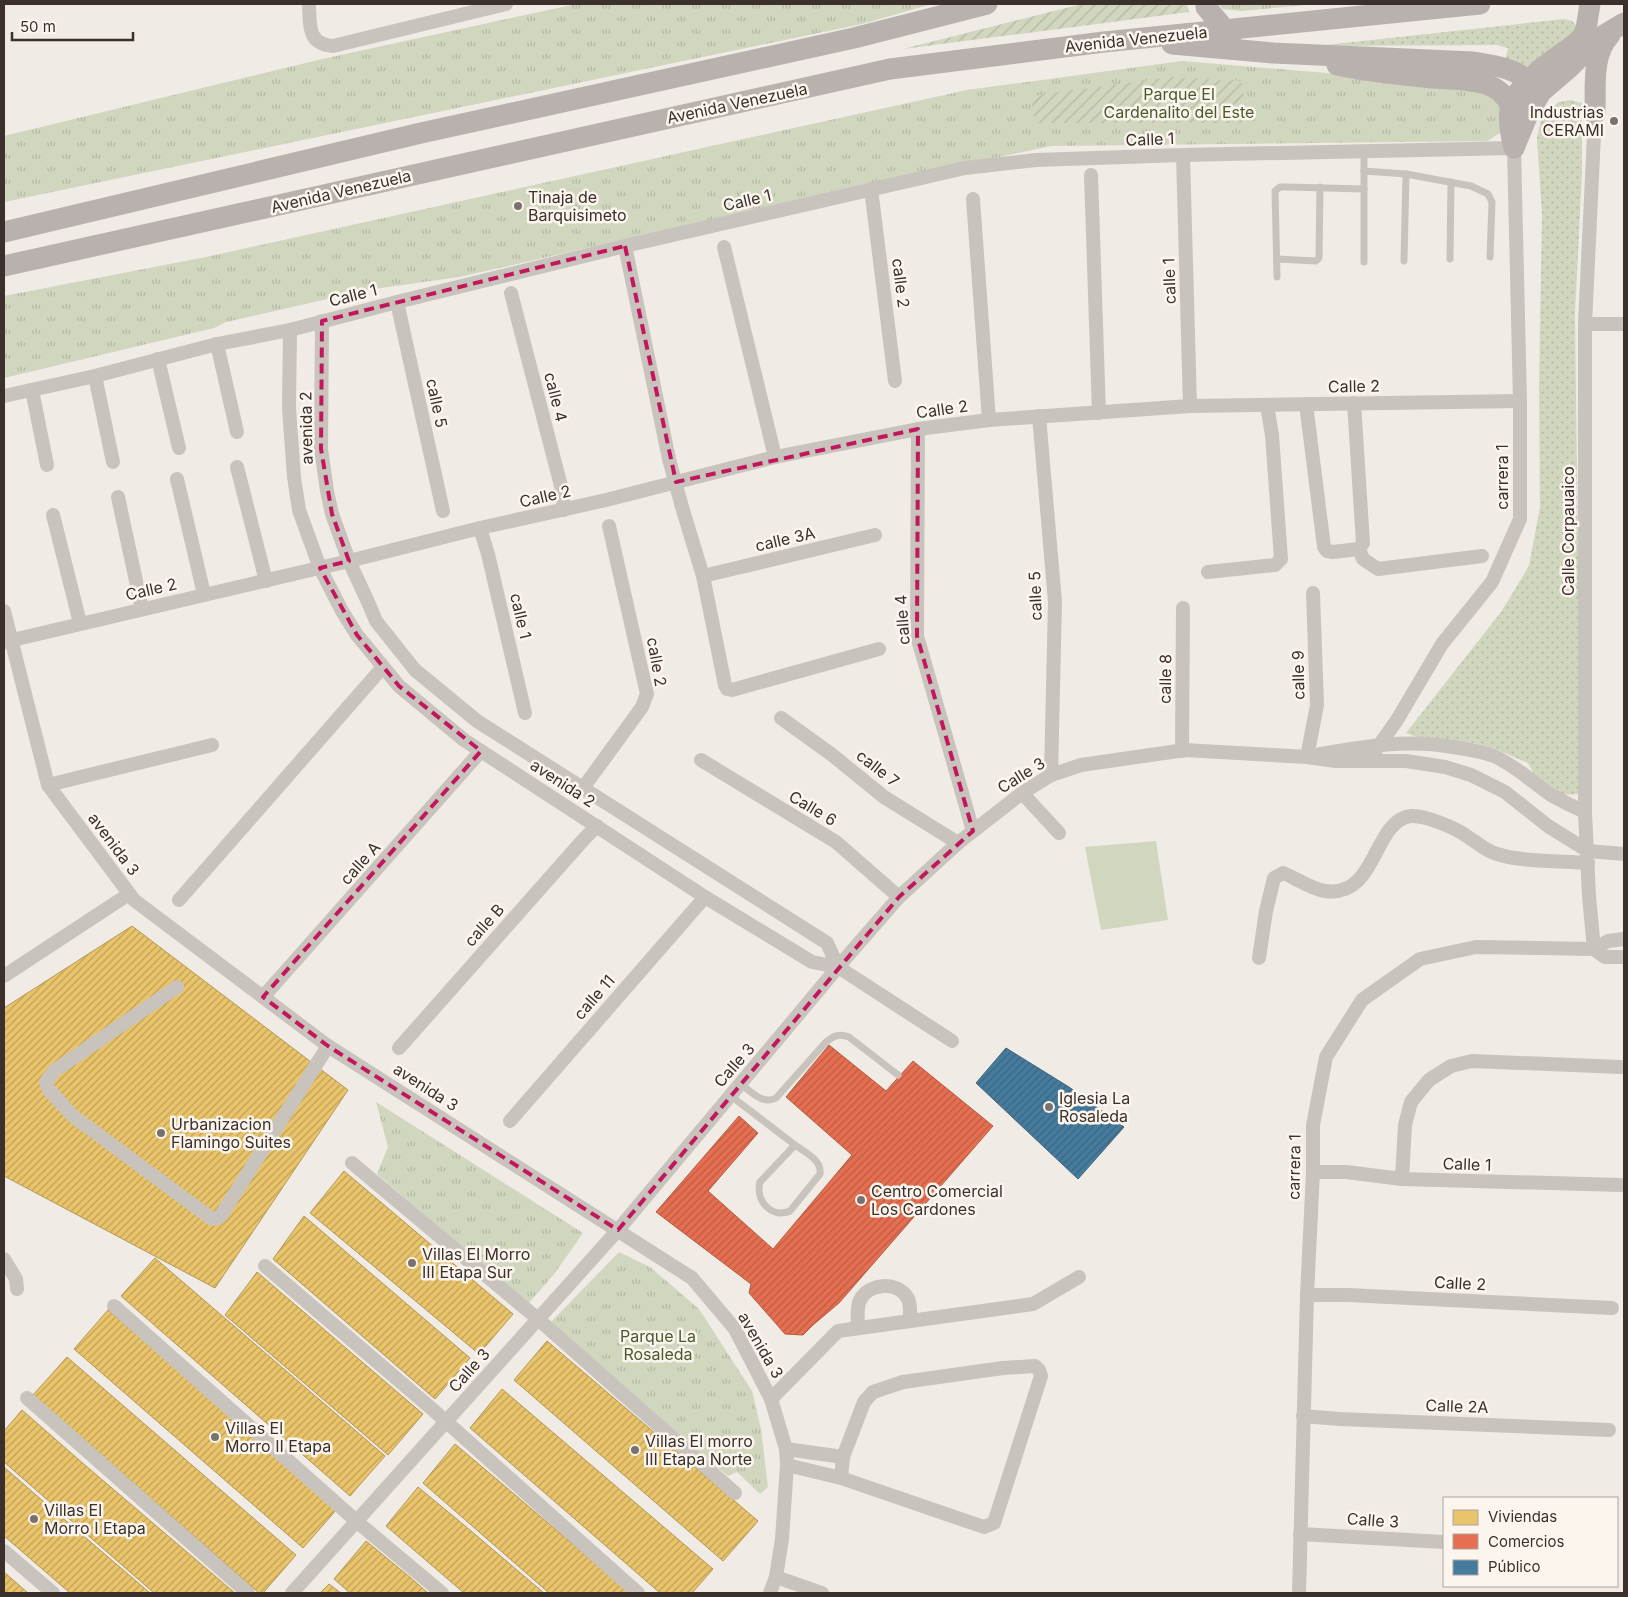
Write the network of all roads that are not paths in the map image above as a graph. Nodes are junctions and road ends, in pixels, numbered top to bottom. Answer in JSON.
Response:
{"nodes":[{"id":1,"x":309,"y":4,"type":"edge"},
{"id":2,"x":506,"y":4,"type":"edge"},
{"id":3,"x":988,"y":4,"type":"edge"},
{"id":4,"x":1206,"y":4,"type":"edge"},
{"id":5,"x":1480,"y":4,"type":"edge"},
{"id":6,"x":1590,"y":4,"type":"edge"},
{"id":7,"x":1621,"y":25,"type":"edge"},
{"id":8,"x":1224,"y":29,"type":"junction"},
{"id":9,"x":1104,"y":42,"type":"junction"},
{"id":10,"x":1244,"y":50,"type":"junction"},
{"id":11,"x":1273,"y":53,"type":"junction"},
{"id":12,"x":1527,"y":80,"type":"junction"},
{"id":13,"x":1511,"y":106,"type":"junction"},
{"id":14,"x":1596,"y":114,"type":"joint"},
{"id":15,"x":1514,"y":148,"type":"junction"},
{"id":16,"x":1364,"y":151,"type":"junction"},
{"id":17,"x":1182,"y":155,"type":"junction"},
{"id":18,"x":1364,"y":172,"type":"junction"},
{"id":19,"x":1406,"y":174,"type":"junction"},
{"id":20,"x":1091,"y":175,"type":"dead end"},
{"id":21,"x":1451,"y":182,"type":"junction"},
{"id":22,"x":1320,"y":188,"type":"junction"},
{"id":23,"x":1364,"y":188,"type":"junction"},
{"id":24,"x":871,"y":189,"type":"junction"},
{"id":25,"x":973,"y":199,"type":"dead end"},
{"id":26,"x":4,"y":232,"type":"edge"},
{"id":27,"x":625,"y":246,"type":"junction"},
{"id":28,"x":724,"y":247,"type":"dead end"},
{"id":29,"x":1490,"y":257,"type":"dead end"},
{"id":30,"x":1276,"y":259,"type":"junction"},
{"id":31,"x":1450,"y":259,"type":"dead end"},
{"id":32,"x":1404,"y":261,"type":"dead end"},
{"id":33,"x":1364,"y":262,"type":"dead end"},
{"id":34,"x":4,"y":266,"type":"edge"},
{"id":35,"x":1277,"y":277,"type":"dead end"},
{"id":36,"x":511,"y":293,"type":"dead end"},
{"id":37,"x":397,"y":302,"type":"junction"},
{"id":38,"x":322,"y":321,"type":"junction"},
{"id":39,"x":1585,"y":324,"type":"junction"},
{"id":40,"x":1624,"y":324,"type":"edge"},
{"id":41,"x":290,"y":330,"type":"junction"},
{"id":42,"x":217,"y":344,"type":"junction"},
{"id":43,"x":158,"y":360,"type":"junction"},
{"id":44,"x":95,"y":376,"type":"junction"},
{"id":45,"x":895,"y":381,"type":"dead end"},
{"id":46,"x":32,"y":390,"type":"junction"},
{"id":47,"x":4,"y":396,"type":"edge"},
{"id":48,"x":1520,"y":401,"type":"junction"},
{"id":49,"x":1306,"y":404,"type":"junction"},
{"id":50,"x":1354,"y":404,"type":"junction"},
{"id":51,"x":1267,"y":405,"type":"junction"},
{"id":52,"x":1190,"y":406,"type":"junction"},
{"id":53,"x":1098,"y":413,"type":"junction"},
{"id":54,"x":1039,"y":416,"type":"junction"},
{"id":55,"x":989,"y":420,"type":"junction"},
{"id":56,"x":918,"y":429,"type":"junction"},
{"id":57,"x":237,"y":432,"type":"dead end"},
{"id":58,"x":179,"y":448,"type":"dead end"},
{"id":59,"x":776,"y":457,"type":"junction"},
{"id":60,"x":113,"y":462,"type":"dead end"},
{"id":61,"x":47,"y":465,"type":"dead end"},
{"id":62,"x":237,"y":467,"type":"dead end"},
{"id":63,"x":177,"y":479,"type":"dead end"},
{"id":64,"x":676,"y":482,"type":"junction"},
{"id":65,"x":118,"y":497,"type":"dead end"},
{"id":66,"x":564,"y":510,"type":"junction"},
{"id":67,"x":443,"y":511,"type":"dead end"},
{"id":68,"x":53,"y":515,"type":"dead end"},
{"id":69,"x":609,"y":526,"type":"dead end"},
{"id":70,"x":480,"y":528,"type":"junction"},
{"id":71,"x":875,"y":535,"type":"dead end"},
{"id":72,"x":1359,"y":549,"type":"junction"},
{"id":73,"x":1482,"y":556,"type":"dead end"},
{"id":74,"x":349,"y":562,"type":"junction"},
{"id":75,"x":320,"y":568,"type":"junction"},
{"id":76,"x":1208,"y":572,"type":"dead end"},
{"id":77,"x":703,"y":576,"type":"junction"},
{"id":78,"x":266,"y":581,"type":"junction"},
{"id":79,"x":1313,"y":593,"type":"dead end"},
{"id":80,"x":204,"y":594,"type":"junction"},
{"id":81,"x":1183,"y":608,"type":"dead end"},
{"id":82,"x":142,"y":609,"type":"junction"},
{"id":83,"x":4,"y":612,"type":"edge"},
{"id":84,"x":80,"y":624,"type":"junction"},
{"id":85,"x":7,"y":641,"type":"edge"},
{"id":86,"x":879,"y":649,"type":"dead end"},
{"id":87,"x":383,"y":667,"type":"junction"},
{"id":88,"x":525,"y":713,"type":"dead end"},
{"id":89,"x":781,"y":718,"type":"dead end"},
{"id":90,"x":1381,"y":744,"type":"junction"},
{"id":91,"x":212,"y":745,"type":"dead end"},
{"id":92,"x":481,"y":751,"type":"junction"},
{"id":93,"x":1182,"y":751,"type":"junction"},
{"id":94,"x":1307,"y":757,"type":"junction"},
{"id":95,"x":701,"y":760,"type":"dead end"},
{"id":96,"x":1368,"y":761,"type":"junction"},
{"id":97,"x":1051,"y":774,"type":"junction"},
{"id":98,"x":48,"y":785,"type":"junction"},
{"id":99,"x":583,"y":788,"type":"junction"},
{"id":100,"x":1022,"y":792,"type":"junction"},
{"id":101,"x":1585,"y":812,"type":"junction"},
{"id":102,"x":597,"y":826,"type":"junction"},
{"id":103,"x":973,"y":831,"type":"junction"},
{"id":104,"x":1059,"y":832,"type":"dead end"},
{"id":105,"x":958,"y":843,"type":"junction"},
{"id":106,"x":1624,"y":854,"type":"edge"},
{"id":107,"x":1588,"y":857,"type":"junction"},
{"id":108,"x":129,"y":894,"type":"junction"},
{"id":109,"x":705,"y":897,"type":"junction"},
{"id":110,"x":899,"y":897,"type":"junction"},
{"id":111,"x":179,"y":900,"type":"dead end"},
{"id":112,"x":1624,"y":939,"type":"edge"},
{"id":113,"x":1594,"y":949,"type":"junction"},
{"id":114,"x":1624,"y":957,"type":"edge"},
{"id":115,"x":1259,"y":958,"type":"dead end"},
{"id":116,"x":838,"y":967,"type":"junction"},
{"id":117,"x":4,"y":976,"type":"edge"},
{"id":118,"x":177,"y":987,"type":"dead end"},
{"id":119,"x":263,"y":997,"type":"junction"},
{"id":120,"x":952,"y":1041,"type":"dead end"},
{"id":121,"x":328,"y":1046,"type":"junction"},
{"id":122,"x":399,"y":1048,"type":"dead end"},
{"id":123,"x":1620,"y":1067,"type":"dead end"},
{"id":124,"x":898,"y":1075,"type":"dead end"},
{"id":125,"x":741,"y":1084,"type":"junction"},
{"id":126,"x":731,"y":1096,"type":"junction"},
{"id":127,"x":510,"y":1121,"type":"dead end"},
{"id":128,"x":795,"y":1145,"type":"junction"},
{"id":129,"x":352,"y":1163,"type":"dead end"},
{"id":130,"x":1313,"y":1172,"type":"junction"},
{"id":131,"x":1402,"y":1179,"type":"junction"},
{"id":132,"x":1621,"y":1185,"type":"dead end"},
{"id":133,"x":618,"y":1230,"type":"junction"},
{"id":134,"x":4,"y":1259,"type":"edge"},
{"id":135,"x":265,"y":1266,"type":"dead end"},
{"id":136,"x":1079,"y":1277,"type":"dead end"},
{"id":137,"x":17,"y":1289,"type":"dead end"},
{"id":138,"x":1307,"y":1295,"type":"junction"},
{"id":139,"x":114,"y":1306,"type":"dead end"},
{"id":140,"x":1612,"y":1308,"type":"dead end"},
{"id":141,"x":538,"y":1319,"type":"junction"},
{"id":142,"x":910,"y":1320,"type":"junction"},
{"id":143,"x":858,"y":1328,"type":"junction"},
{"id":144,"x":27,"y":1398,"type":"dead end"},
{"id":145,"x":771,"y":1399,"type":"junction"},
{"id":146,"x":1303,"y":1416,"type":"junction"},
{"id":147,"x":446,"y":1422,"type":"junction"},
{"id":148,"x":1609,"y":1430,"type":"dead end"},
{"id":149,"x":786,"y":1449,"type":"junction"},
{"id":150,"x":844,"y":1456,"type":"junction"},
{"id":151,"x":786,"y":1465,"type":"junction"},
{"id":152,"x":841,"y":1478,"type":"junction"},
{"id":153,"x":735,"y":1493,"type":"dead end"},
{"id":154,"x":358,"y":1521,"type":"junction"},
{"id":155,"x":1300,"y":1534,"type":"junction"},
{"id":156,"x":1443,"y":1542,"type":"edge"},
{"id":157,"x":4,"y":1550,"type":"edge"},
{"id":158,"x":776,"y":1577,"type":"junction"},
{"id":159,"x":53,"y":1593,"type":"edge"},
{"id":160,"x":248,"y":1593,"type":"edge"},
{"id":161,"x":292,"y":1593,"type":"edge"},
{"id":162,"x":442,"y":1593,"type":"edge"},
{"id":163,"x":638,"y":1593,"type":"edge"},
{"id":164,"x":770,"y":1593,"type":"edge"},
{"id":165,"x":822,"y":1593,"type":"edge"},
{"id":166,"x":1299,"y":1593,"type":"edge"}],
"edges":[{"from":1,"to":2,"type":"street"},
{"from":3,"to":26,"type":"main road"},
{"from":4,"to":8,"type":"main road"},
{"from":5,"to":8,"type":"main road","name":"Avenida Venezuela"},
{"from":6,"to":12,"type":"main road"},
{"from":7,"to":14,"type":"main road"},
{"from":7,"to":15,"type":"main road"},
{"from":8,"to":9,"type":"main road","name":"Avenida Venezuela"},
{"from":8,"to":10,"type":"main road"},
{"from":9,"to":10,"type":"main road"},
{"from":9,"to":34,"type":"main road","name":"Avenida Venezuela"},
{"from":10,"to":11,"type":"main road"},
{"from":11,"to":12,"type":"main road"},
{"from":11,"to":13,"type":"main road"},
{"from":12,"to":13,"type":"main road"},
{"from":13,"to":15,"type":"main road"},
{"from":14,"to":39,"type":"street","name":"Calle Corpauaico"},
{"from":15,"to":16,"type":"street","name":"Calle 1"},
{"from":15,"to":48,"type":"street","name":"carrera 1"},
{"from":16,"to":17,"type":"street","name":"Calle 1"},
{"from":16,"to":18,"type":"lane"},
{"from":17,"to":24,"type":"street","name":"Calle 1"},
{"from":17,"to":52,"type":"street","name":"calle 1"},
{"from":18,"to":19,"type":"lane"},
{"from":18,"to":23,"type":"lane"},
{"from":19,"to":21,"type":"lane"},
{"from":19,"to":32,"type":"lane"},
{"from":20,"to":53,"type":"street"},
{"from":21,"to":29,"type":"lane"},
{"from":21,"to":31,"type":"lane"},
{"from":22,"to":23,"type":"lane"},
{"from":22,"to":30,"type":"lane"},
{"from":22,"to":30,"type":"lane"},
{"from":23,"to":33,"type":"lane"},
{"from":24,"to":27,"type":"street","name":"Calle 1"},
{"from":24,"to":45,"type":"street","name":"calle 2"},
{"from":25,"to":55,"type":"street"},
{"from":27,"to":37,"type":"street","name":"Calle 1"},
{"from":27,"to":64,"type":"street"},
{"from":28,"to":59,"type":"street"},
{"from":30,"to":35,"type":"lane"},
{"from":36,"to":66,"type":"street","name":"calle 4"},
{"from":37,"to":38,"type":"street","name":"Calle 1"},
{"from":37,"to":67,"type":"street","name":"calle 5"},
{"from":38,"to":41,"type":"street","name":"Calle 1"},
{"from":38,"to":74,"type":"street","name":"avenida 2"},
{"from":39,"to":40,"type":"street"},
{"from":39,"to":101,"type":"street","name":"Calle Corpauaico"},
{"from":41,"to":42,"type":"street","name":"Calle 1"},
{"from":41,"to":75,"type":"street","name":"avenida 2"},
{"from":42,"to":43,"type":"street","name":"Calle 1"},
{"from":42,"to":57,"type":"street"},
{"from":43,"to":44,"type":"street","name":"Calle 1"},
{"from":43,"to":58,"type":"street"},
{"from":44,"to":46,"type":"street","name":"Calle 1"},
{"from":44,"to":60,"type":"street"},
{"from":46,"to":47,"type":"street","name":"Calle 1"},
{"from":46,"to":61,"type":"street"},
{"from":48,"to":50,"type":"street","name":"Calle 2"},
{"from":48,"to":90,"type":"street","name":"carrera 1"},
{"from":49,"to":50,"type":"street","name":"Calle 2"},
{"from":49,"to":51,"type":"street","name":"Calle 2"},
{"from":49,"to":72,"type":"street"},
{"from":50,"to":72,"type":"street"},
{"from":51,"to":52,"type":"street","name":"Calle 2"},
{"from":51,"to":76,"type":"street"},
{"from":52,"to":53,"type":"street","name":"Calle 2"},
{"from":53,"to":54,"type":"street","name":"Calle 2"},
{"from":54,"to":55,"type":"street","name":"Calle 2"},
{"from":54,"to":97,"type":"street","name":"calle 5"},
{"from":55,"to":56,"type":"street","name":"Calle 2"},
{"from":56,"to":59,"type":"street","name":"Calle 2"},
{"from":56,"to":103,"type":"street","name":"calle 4"},
{"from":59,"to":64,"type":"street","name":"Calle 2"},
{"from":62,"to":78,"type":"street"},
{"from":63,"to":80,"type":"street"},
{"from":64,"to":66,"type":"street","name":"Calle 2"},
{"from":64,"to":77,"type":"street"},
{"from":65,"to":82,"type":"street"},
{"from":66,"to":70,"type":"street","name":"Calle 2"},
{"from":68,"to":84,"type":"street"},
{"from":69,"to":99,"type":"street","name":"calle 2"},
{"from":70,"to":74,"type":"street","name":"Calle 2"},
{"from":70,"to":88,"type":"street","name":"calle 1"},
{"from":71,"to":77,"type":"street","name":"calle 3A"},
{"from":72,"to":73,"type":"street"},
{"from":74,"to":75,"type":"street","name":"Calle 2"},
{"from":74,"to":99,"type":"street","name":"avenida 2"},
{"from":75,"to":78,"type":"street","name":"Calle 2"},
{"from":75,"to":87,"type":"street","name":"avenida 2"},
{"from":77,"to":86,"type":"street"},
{"from":78,"to":80,"type":"street","name":"Calle 2"},
{"from":79,"to":94,"type":"street","name":"calle 9"},
{"from":80,"to":82,"type":"street","name":"Calle 2"},
{"from":81,"to":93,"type":"street","name":"calle 8"},
{"from":82,"to":84,"type":"street","name":"Calle 2"},
{"from":83,"to":85,"type":"street","name":"avenida 3"},
{"from":84,"to":85,"type":"street","name":"Calle 2"},
{"from":85,"to":98,"type":"street","name":"avenida 3"},
{"from":87,"to":92,"type":"street","name":"avenida 2"},
{"from":87,"to":111,"type":"street"},
{"from":89,"to":105,"type":"street","name":"calle 7"},
{"from":90,"to":94,"type":"street"},
{"from":90,"to":96,"type":"street","name":"carrera 1"},
{"from":90,"to":101,"type":"street"},
{"from":91,"to":98,"type":"street"},
{"from":92,"to":102,"type":"street","name":"avenida 2"},
{"from":92,"to":119,"type":"street","name":"calle A"},
{"from":93,"to":94,"type":"street","name":"Calle 3"},
{"from":93,"to":97,"type":"street","name":"Calle 3"},
{"from":94,"to":96,"type":"street"},
{"from":95,"to":110,"type":"street","name":"Calle 6"},
{"from":96,"to":107,"type":"street"},
{"from":97,"to":100,"type":"street","name":"Calle 3"},
{"from":98,"to":108,"type":"street","name":"avenida 3"},
{"from":99,"to":116,"type":"street","name":"avenida 2"},
{"from":100,"to":103,"type":"street","name":"Calle 3"},
{"from":100,"to":104,"type":"street"},
{"from":101,"to":107,"type":"street","name":"Calle Corpauaico"},
{"from":102,"to":109,"type":"street","name":"avenida 2"},
{"from":102,"to":122,"type":"street","name":"calle B"},
{"from":103,"to":105,"type":"street","name":"Calle 3"},
{"from":105,"to":110,"type":"street","name":"Calle 3"},
{"from":106,"to":107,"type":"street"},
{"from":107,"to":113,"type":"street","name":"Calle Corpauaico"},
{"from":107,"to":115,"type":"street"},
{"from":108,"to":117,"type":"street"},
{"from":108,"to":119,"type":"street","name":"avenida 3"},
{"from":109,"to":116,"type":"street","name":"avenida 2"},
{"from":109,"to":127,"type":"street","name":"calle 11"},
{"from":110,"to":116,"type":"street","name":"Calle 3"},
{"from":112,"to":113,"type":"street"},
{"from":113,"to":114,"type":"street"},
{"from":113,"to":130,"type":"street","name":"carrera 1"},
{"from":116,"to":120,"type":"street"},
{"from":116,"to":125,"type":"street","name":"Calle 3"},
{"from":118,"to":121,"type":"street"},
{"from":119,"to":121,"type":"street","name":"avenida 3"},
{"from":121,"to":133,"type":"street","name":"avenida 3"},
{"from":123,"to":131,"type":"street"},
{"from":124,"to":125,"type":"lane"},
{"from":125,"to":126,"type":"street","name":"Calle 3"},
{"from":126,"to":128,"type":"lane"},
{"from":126,"to":133,"type":"street","name":"Calle 3"},
{"from":128,"to":128,"type":"lane"},
{"from":129,"to":141,"type":"street"},
{"from":130,"to":131,"type":"street","name":"Calle 1"},
{"from":130,"to":138,"type":"street","name":"carrera 1"},
{"from":131,"to":132,"type":"street","name":"Calle 1"},
{"from":133,"to":141,"type":"street","name":"Calle 3"},
{"from":133,"to":145,"type":"street","name":"avenida 3"},
{"from":134,"to":137,"type":"street"},
{"from":135,"to":147,"type":"street"},
{"from":136,"to":142,"type":"street"},
{"from":138,"to":140,"type":"street","name":"Calle 2"},
{"from":138,"to":146,"type":"street","name":"carrera 1"},
{"from":139,"to":154,"type":"street"},
{"from":141,"to":147,"type":"street","name":"Calle 3"},
{"from":141,"to":153,"type":"street"},
{"from":142,"to":143,"type":"street"},
{"from":142,"to":143,"type":"street"},
{"from":143,"to":145,"type":"street"},
{"from":144,"to":160,"type":"street"},
{"from":145,"to":149,"type":"street","name":"avenida 3"},
{"from":146,"to":148,"type":"street","name":"Calle 2A"},
{"from":146,"to":155,"type":"street","name":"carrera 1"},
{"from":147,"to":154,"type":"street","name":"Calle 3"},
{"from":147,"to":163,"type":"street"},
{"from":149,"to":150,"type":"street"},
{"from":149,"to":151,"type":"street","name":"avenida 3"},
{"from":150,"to":152,"type":"street"},
{"from":150,"to":152,"type":"street"},
{"from":151,"to":152,"type":"street"},
{"from":151,"to":158,"type":"street","name":"avenida 3"},
{"from":154,"to":161,"type":"street","name":"Calle 3"},
{"from":154,"to":162,"type":"street"},
{"from":155,"to":156,"type":"street","name":"Calle 3"},
{"from":155,"to":166,"type":"street","name":"carrera 1"},
{"from":157,"to":159,"type":"street"},
{"from":158,"to":164,"type":"street","name":"avenida 3"},
{"from":158,"to":165,"type":"street"}]}
